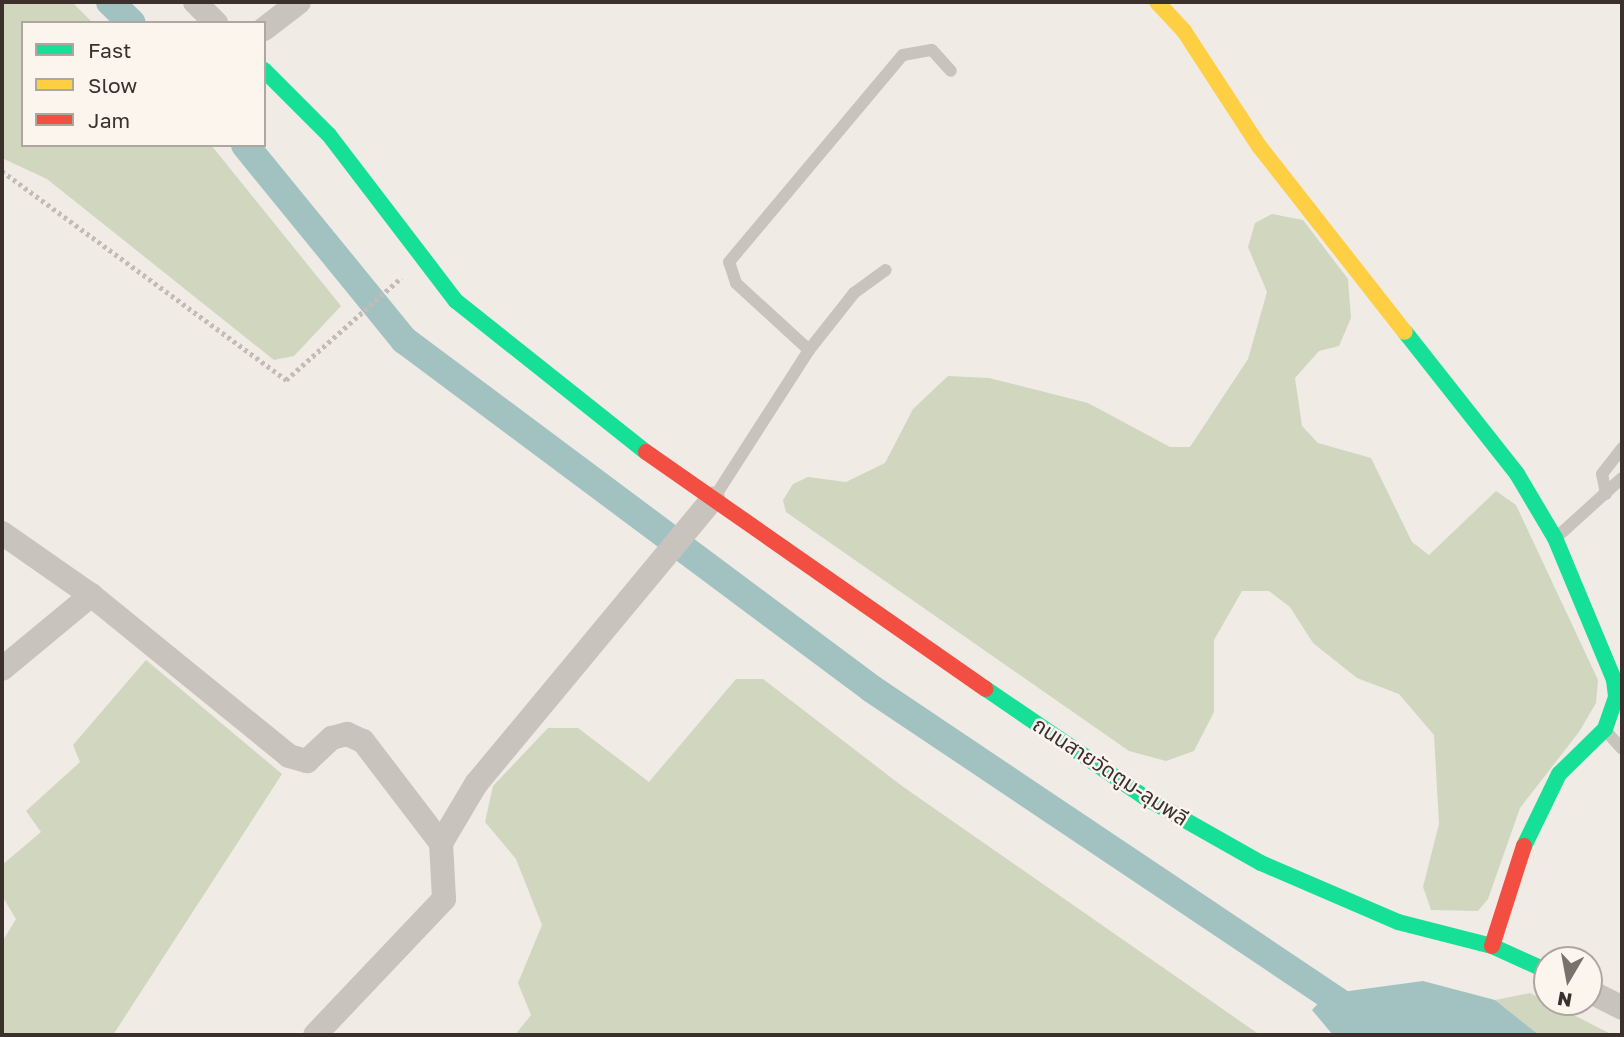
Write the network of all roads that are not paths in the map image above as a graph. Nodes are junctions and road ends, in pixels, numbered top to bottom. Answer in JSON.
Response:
{"nodes":[{"id":1,"x":195,"y":2,"type":"edge"},
{"id":2,"x":299,"y":2,"type":"edge"},
{"id":3,"x":1157,"y":2,"type":"edge"},
{"id":4,"x":214,"y":21,"type":"edge"},
{"id":5,"x":266,"y":27,"type":"edge"},
{"id":6,"x":951,"y":71,"type":"dead end"},
{"id":7,"x":266,"y":72,"type":"edge"},
{"id":8,"x":886,"y":270,"type":"dead end"},
{"id":9,"x":809,"y":349,"type":"junction"},
{"id":10,"x":1622,"y":448,"type":"edge"},
{"id":11,"x":1622,"y":478,"type":"edge"},
{"id":12,"x":1606,"y":494,"type":"junction"},
{"id":13,"x":706,"y":507,"type":"junction"},
{"id":14,"x":2,"y":533,"type":"edge"},
{"id":15,"x":1555,"y":538,"type":"junction"},
{"id":16,"x":91,"y":595,"type":"junction"},
{"id":17,"x":2,"y":669,"type":"edge"},
{"id":18,"x":1605,"y":729,"type":"junction"},
{"id":19,"x":1622,"y":749,"type":"edge"},
{"id":20,"x":441,"y":843,"type":"junction"},
{"id":21,"x":1492,"y":946,"type":"junction"},
{"id":22,"x":1533,"y":965,"type":"edge"},
{"id":23,"x":1603,"y":998,"type":"edge"},
{"id":24,"x":1622,"y":1008,"type":"edge"},
{"id":25,"x":315,"y":1035,"type":"edge"}],
"edges":[{"from":1,"to":4,"type":"street"},
{"from":2,"to":5,"type":"street"},
{"from":3,"to":15,"type":"street"},
{"from":6,"to":9,"type":"lane"},
{"from":7,"to":13,"type":"street","name":"ถนนสายวัดตูม-ลุมพลี"},
{"from":8,"to":9,"type":"lane"},
{"from":9,"to":13,"type":"lane"},
{"from":10,"to":12,"type":"lane"},
{"from":11,"to":12,"type":"lane"},
{"from":12,"to":15,"type":"lane"},
{"from":13,"to":20,"type":"street"},
{"from":13,"to":21,"type":"street","name":"ถนนสายวัดตูม-ลุมพลี"},
{"from":14,"to":16,"type":"street"},
{"from":15,"to":18,"type":"street"},
{"from":16,"to":17,"type":"street"},
{"from":16,"to":20,"type":"street"},
{"from":18,"to":19,"type":"lane"},
{"from":18,"to":21,"type":"street"},
{"from":20,"to":25,"type":"street"},
{"from":21,"to":22,"type":"street","name":"ถนนสายวัดตูม-ลุมพลี"},
{"from":23,"to":24,"type":"street"}]}
